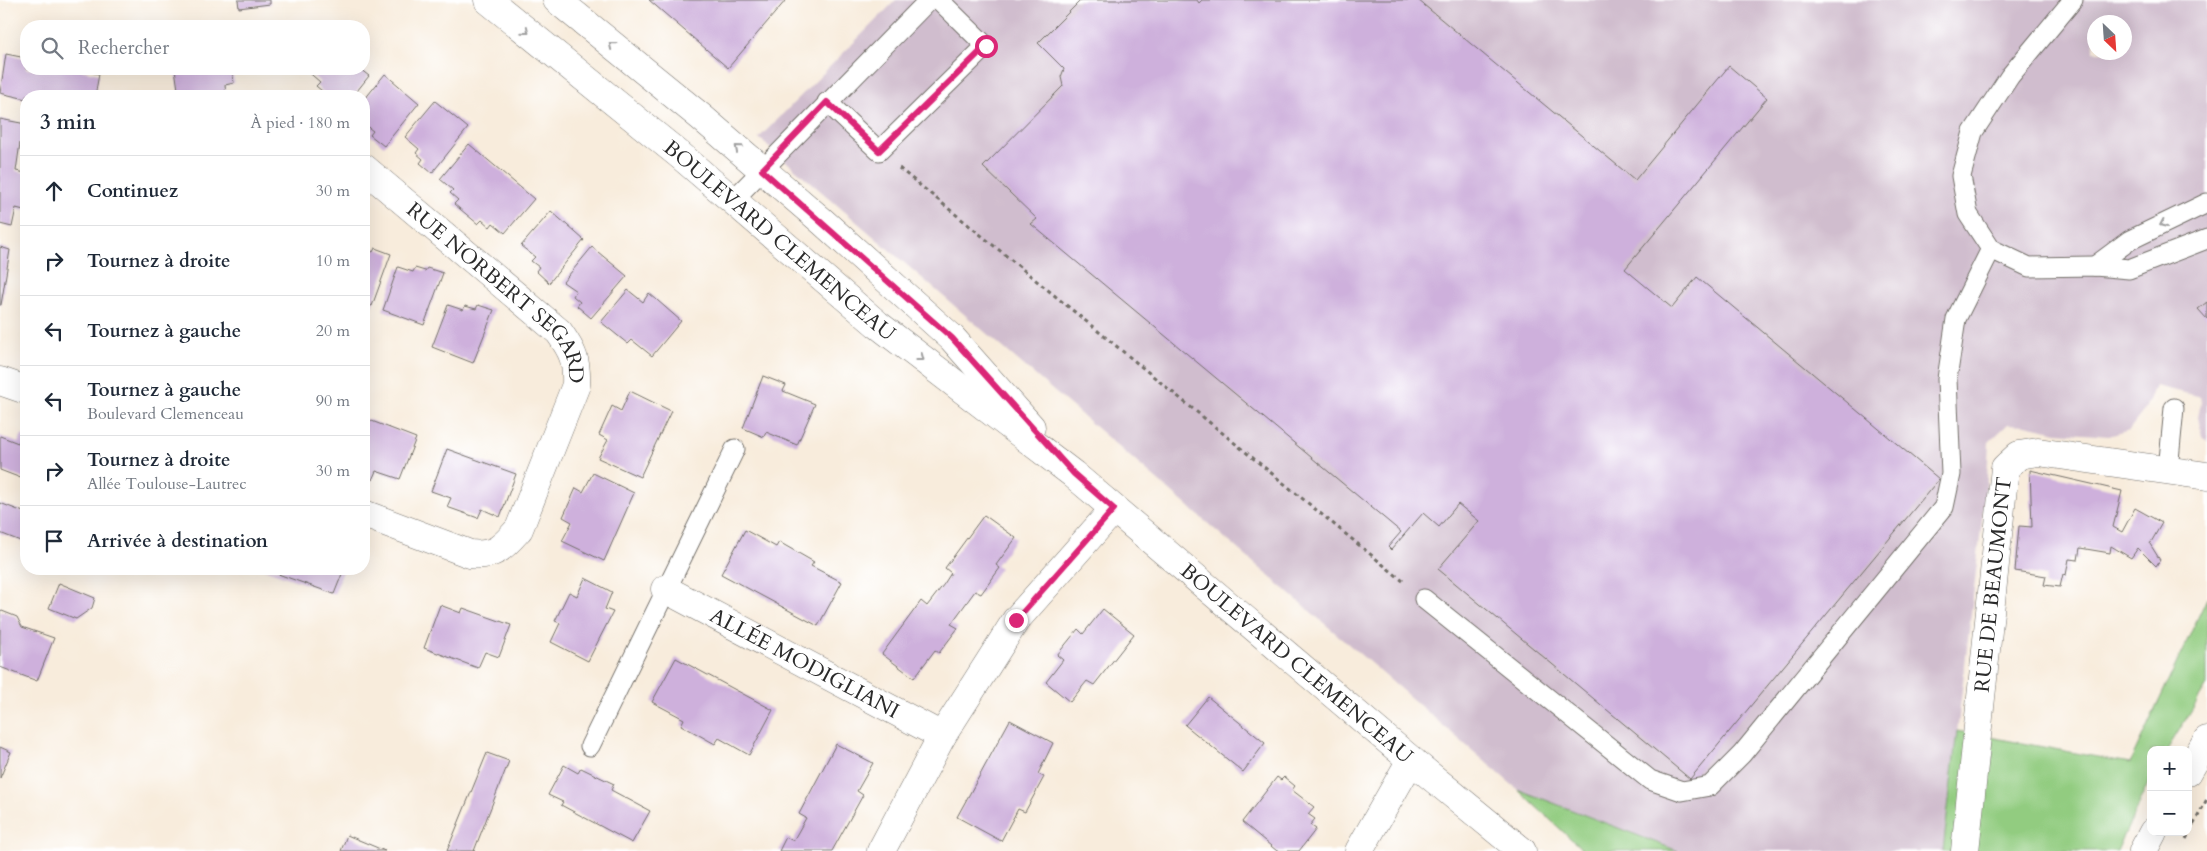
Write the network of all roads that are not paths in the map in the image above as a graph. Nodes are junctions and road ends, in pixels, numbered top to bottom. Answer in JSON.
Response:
{"nodes":[{"id":1,"x":488,"y":0,"type":"edge"},
{"id":2,"x":557,"y":0,"type":"edge"},
{"id":3,"x":929,"y":0,"type":"edge"},
{"id":4,"x":939,"y":0,"type":"edge"},
{"id":5,"x":2073,"y":0,"type":"edge"},
{"id":6,"x":827,"y":102,"type":"junction"},
{"id":7,"x":762,"y":170,"type":"junction"},
{"id":8,"x":370,"y":173,"type":"edge"},
{"id":9,"x":733,"y":200,"type":"junction"},
{"id":10,"x":2207,"y":203,"type":"edge"},
{"id":11,"x":2207,"y":239,"type":"edge"},
{"id":12,"x":1991,"y":249,"type":"junction"},
{"id":13,"x":2095,"y":266,"type":"junction"},
{"id":14,"x":0,"y":381,"type":"edge"},
{"id":15,"x":20,"y":388,"type":"edge"},
{"id":16,"x":2174,"y":408,"type":"dead end"},
{"id":17,"x":735,"y":449,"type":"dead end"},
{"id":18,"x":2168,"y":470,"type":"junction"},
{"id":19,"x":1074,"y":474,"type":"junction"},
{"id":20,"x":2207,"y":476,"type":"edge"},
{"id":21,"x":1114,"y":509,"type":"junction"},
{"id":22,"x":370,"y":516,"type":"edge"},
{"id":23,"x":665,"y":589,"type":"junction"},
{"id":24,"x":1424,"y":599,"type":"road end"},
{"id":25,"x":942,"y":736,"type":"junction"},
{"id":26,"x":2207,"y":740,"type":"edge"},
{"id":27,"x":590,"y":746,"type":"dead end"},
{"id":28,"x":1411,"y":760,"type":"junction"},
{"id":29,"x":2192,"y":765,"type":"edge"},
{"id":30,"x":2151,"y":836,"type":"edge"},
{"id":31,"x":881,"y":851,"type":"edge"},
{"id":32,"x":1359,"y":851,"type":"edge"},
{"id":33,"x":1522,"y":851,"type":"edge"},
{"id":34,"x":1965,"y":851,"type":"edge"},
{"id":35,"x":2143,"y":851,"type":"edge"}],
"edges":[{"from":1,"to":9,"type":"main road","name":"BOULEVARD CLEMENCEAU","one_way":true},
{"from":7,"to":2,"type":"main road","name":"BOULEVARD CLEMENCEAU","one_way":true},
{"from":3,"to":6,"type":"lane"},
{"from":4,"to":6,"type":"lane"},
{"from":5,"to":12,"type":"lane"},
{"from":6,"to":7,"type":"lane"},
{"from":7,"to":9,"type":"lane"},
{"from":7,"to":19,"type":"main road","name":"BOULEVARD CLEMENCEAU"},
{"from":8,"to":22,"type":"main road","name":"RUE NORBERT SEGARD"},
{"from":9,"to":19,"type":"main road","name":"BOULEVARD CLEMENCEAU","one_way":true},
{"from":10,"to":13,"type":"lane","one_way":true},
{"from":11,"to":13,"type":"lane"},
{"from":12,"to":13,"type":"lane"},
{"from":12,"to":24,"type":"lane"},
{"from":14,"to":15,"type":"main road"},
{"from":16,"to":18,"type":"lane"},
{"from":17,"to":23,"type":"lane"},
{"from":18,"to":20,"type":"main road","name":"RUE DE BEAUMONT"},
{"from":18,"to":34,"type":"main road","name":"RUE DE BEAUMONT"},
{"from":19,"to":21,"type":"main road","name":"BOULEVARD CLEMENCEAU"},
{"from":21,"to":25,"type":"main road"},
{"from":21,"to":28,"type":"main road","name":"BOULEVARD CLEMENCEAU"},
{"from":23,"to":25,"type":"main road","name":"ALLÉE MODIGLIANI"},
{"from":23,"to":27,"type":"lane"},
{"from":25,"to":31,"type":"main road"},
{"from":26,"to":29,"type":"main road"},
{"from":28,"to":32,"type":"main road"},
{"from":28,"to":33,"type":"main road","name":"BOULEVARD CLEMENCEAU"},
{"from":30,"to":35,"type":"main road"}]}
